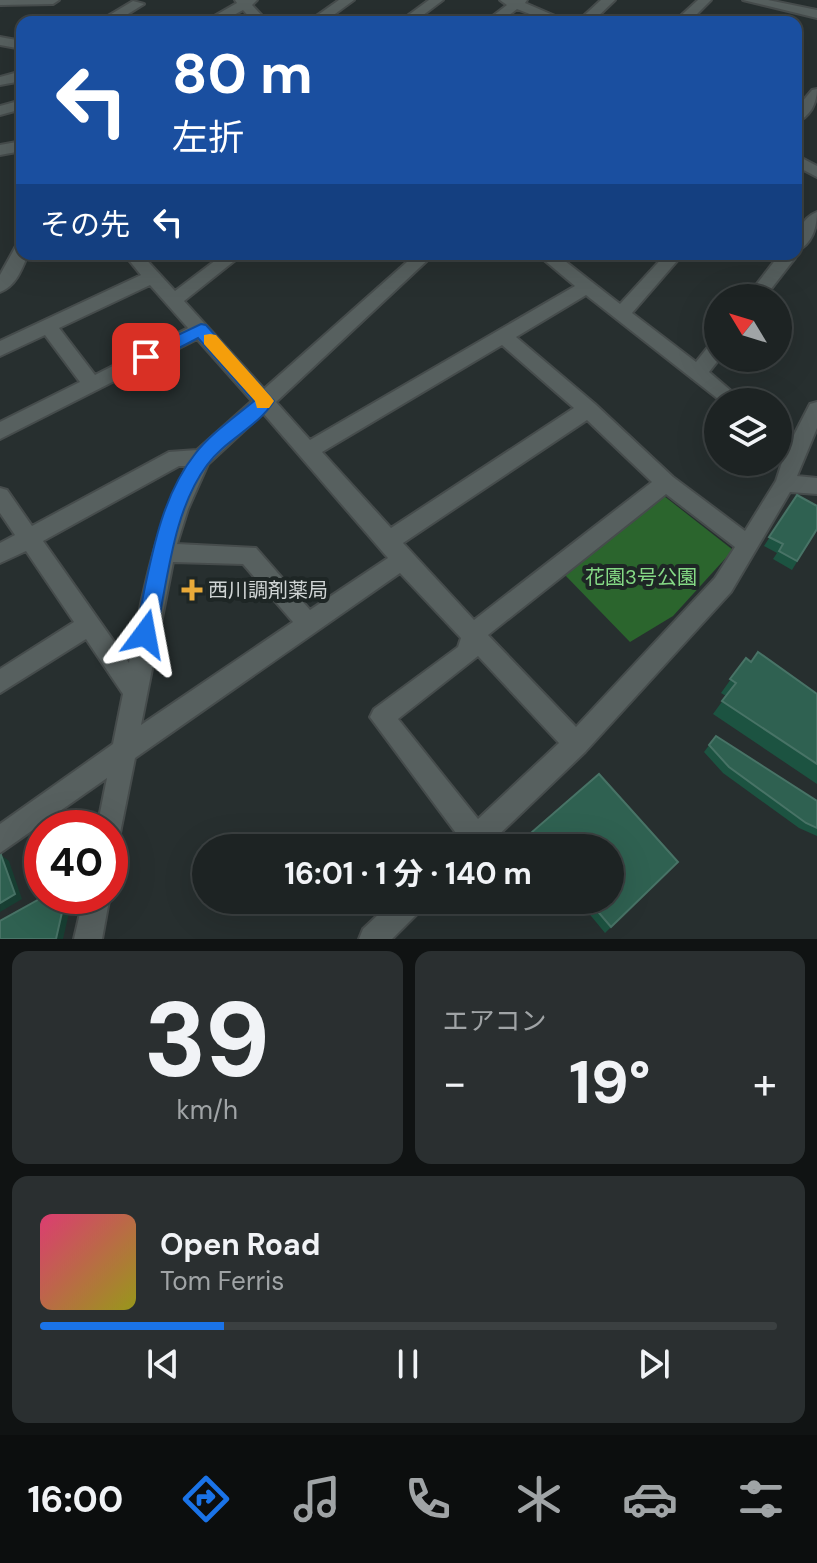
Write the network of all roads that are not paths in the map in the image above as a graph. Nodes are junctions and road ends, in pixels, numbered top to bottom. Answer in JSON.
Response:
{"nodes":[{"id":1,"x":53,"y":0,"type":"edge"},
{"id":2,"x":348,"y":0,"type":"edge"},
{"id":3,"x":437,"y":0,"type":"edge"},
{"id":4,"x":609,"y":0,"type":"edge"},
{"id":5,"x":705,"y":0,"type":"edge"},
{"id":6,"x":749,"y":0,"type":"edge"},
{"id":7,"x":0,"y":1,"type":"edge"},
{"id":8,"x":245,"y":1,"type":"edge"},
{"id":9,"x":514,"y":1,"type":"edge"},
{"id":10,"x":797,"y":5,"type":"edge"},
{"id":11,"x":139,"y":6,"type":"edge"},
{"id":12,"x":817,"y":14,"type":"edge"},
{"id":13,"x":118,"y":16,"type":"edge"},
{"id":14,"x":221,"y":16,"type":"edge"},
{"id":15,"x":324,"y":16,"type":"edge"},
{"id":16,"x":414,"y":16,"type":"edge"},
{"id":17,"x":498,"y":16,"type":"edge"},
{"id":18,"x":548,"y":16,"type":"edge"},
{"id":19,"x":591,"y":16,"type":"edge"},
{"id":20,"x":688,"y":16,"type":"edge"},
{"id":21,"x":817,"y":217,"type":"edge"},
{"id":22,"x":802,"y":237,"type":"edge"},
{"id":23,"x":17,"y":260,"type":"edge"},
{"id":24,"x":137,"y":260,"type":"edge"},
{"id":25,"x":227,"y":260,"type":"edge"},
{"id":26,"x":419,"y":260,"type":"edge"},
{"id":27,"x":556,"y":260,"type":"edge"},
{"id":28,"x":670,"y":260,"type":"edge"},
{"id":29,"x":784,"y":260,"type":"edge"},
{"id":30,"x":151,"y":277,"type":"junction"},
{"id":31,"x":766,"y":284,"type":"edge"},
{"id":32,"x":0,"y":286,"type":"edge"},
{"id":33,"x":586,"y":287,"type":"junction"},
{"id":34,"x":174,"y":300,"type":"junction"},
{"id":35,"x":622,"y":313,"type":"junction"},
{"id":36,"x":48,"y":326,"type":"junction"},
{"id":37,"x":201,"y":329,"type":"junction"},
{"id":38,"x":504,"y":337,"type":"junction"},
{"id":39,"x":0,"y":349,"type":"edge"},
{"id":40,"x":704,"y":365,"type":"edge"},
{"id":41,"x":698,"y":373,"type":"junction"},
{"id":42,"x":92,"y":385,"type":"junction"},
{"id":43,"x":717,"y":388,"type":"edge"},
{"id":44,"x":265,"y":401,"type":"junction"},
{"id":45,"x":588,"y":409,"type":"junction"},
{"id":46,"x":817,"y":409,"type":"edge"},
{"id":47,"x":0,"y":431,"type":"edge"},
{"id":48,"x":792,"y":447,"type":"edge"},
{"id":49,"x":796,"y":450,"type":"junction"},
{"id":50,"x":308,"y":451,"type":"junction"},
{"id":51,"x":201,"y":458,"type":"junction"},
{"id":52,"x":666,"y":483,"type":"junction"},
{"id":53,"x":785,"y":483,"type":"junction"},
{"id":54,"x":817,"y":486,"type":"edge"},
{"id":55,"x":0,"y":496,"type":"edge"},
{"id":56,"x":28,"y":538,"type":"junction"},
{"id":57,"x":748,"y":545,"type":"junction"},
{"id":58,"x":395,"y":551,"type":"junction"},
{"id":59,"x":164,"y":553,"type":"junction"},
{"id":60,"x":0,"y":554,"type":"edge"},
{"id":61,"x":308,"y":624,"type":"junction"},
{"id":62,"x":89,"y":625,"type":"junction"},
{"id":63,"x":473,"y":634,"type":"junction"},
{"id":64,"x":0,"y":682,"type":"edge"},
{"id":65,"x":133,"y":689,"type":"junction"},
{"id":66,"x":576,"y":744,"type":"junction"},
{"id":67,"x":124,"y":751,"type":"junction"},
{"id":68,"x":113,"y":810,"type":"edge"},
{"id":69,"x":465,"y":834,"type":"edge"},
{"id":70,"x":481,"y":834,"type":"edge"},
{"id":71,"x":0,"y":840,"type":"edge"},
{"id":72,"x":93,"y":914,"type":"edge"},
{"id":73,"x":399,"y":914,"type":"edge"},
{"id":74,"x":88,"y":939,"type":"edge"},
{"id":75,"x":373,"y":939,"type":"edge"}],
"edges":[{"from":1,"to":7,"type":"street"},
{"from":2,"to":15,"type":"street"},
{"from":3,"to":16,"type":"street"},
{"from":4,"to":19,"type":"street"},
{"from":5,"to":20,"type":"street"},
{"from":6,"to":10,"type":"street"},
{"from":8,"to":14,"type":"street"},
{"from":9,"to":17,"type":"street"},
{"from":9,"to":18,"type":"street"},
{"from":10,"to":12,"type":"street"},
{"from":11,"to":13,"type":"street"},
{"from":21,"to":22,"type":"street"},
{"from":23,"to":32,"type":"street"},
{"from":24,"to":30,"type":"street"},
{"from":25,"to":34,"type":"street"},
{"from":26,"to":44,"type":"street"},
{"from":27,"to":33,"type":"street"},
{"from":28,"to":35,"type":"street"},
{"from":29,"to":31,"type":"street"},
{"from":30,"to":34,"type":"street"},
{"from":30,"to":36,"type":"street"},
{"from":33,"to":35,"type":"street"},
{"from":33,"to":38,"type":"street"},
{"from":34,"to":37,"type":"street"},
{"from":35,"to":41,"type":"street"},
{"from":36,"to":39,"type":"street"},
{"from":36,"to":42,"type":"street"},
{"from":37,"to":42,"type":"street"},
{"from":37,"to":44,"type":"street"},
{"from":38,"to":45,"type":"street"},
{"from":38,"to":50,"type":"street"},
{"from":40,"to":41,"type":"street"},
{"from":41,"to":43,"type":"street"},
{"from":42,"to":47,"type":"street"},
{"from":44,"to":50,"type":"street"},
{"from":44,"to":51,"type":"street"},
{"from":45,"to":52,"type":"street"},
{"from":45,"to":58,"type":"street"},
{"from":46,"to":49,"type":"street"},
{"from":48,"to":49,"type":"street"},
{"from":49,"to":53,"type":"street"},
{"from":50,"to":58,"type":"street"},
{"from":51,"to":56,"type":"street"},
{"from":51,"to":59,"type":"street"},
{"from":52,"to":57,"type":"street"},
{"from":52,"to":63,"type":"street"},
{"from":53,"to":54,"type":"street"},
{"from":53,"to":57,"type":"street"},
{"from":55,"to":56,"type":"street"},
{"from":56,"to":60,"type":"street"},
{"from":56,"to":62,"type":"street"},
{"from":57,"to":66,"type":"street"},
{"from":58,"to":61,"type":"street"},
{"from":58,"to":63,"type":"street"},
{"from":59,"to":61,"type":"street"},
{"from":59,"to":65,"type":"street"},
{"from":61,"to":67,"type":"street"},
{"from":62,"to":64,"type":"street"},
{"from":62,"to":65,"type":"street"},
{"from":63,"to":66,"type":"street"},
{"from":63,"to":69,"type":"street"},
{"from":65,"to":67,"type":"street"},
{"from":66,"to":70,"type":"street"},
{"from":67,"to":68,"type":"street"},
{"from":67,"to":71,"type":"street"},
{"from":72,"to":74,"type":"street"},
{"from":73,"to":75,"type":"street"}]}
